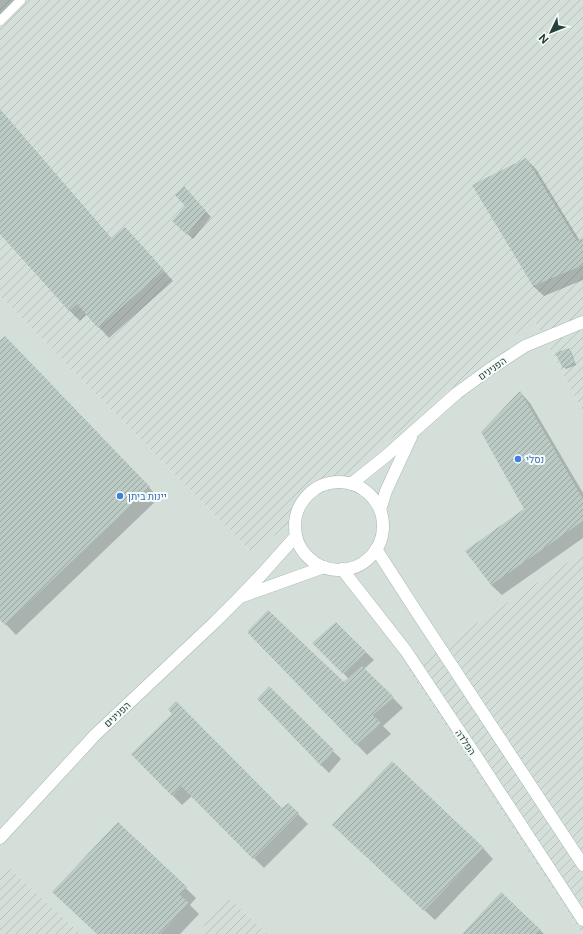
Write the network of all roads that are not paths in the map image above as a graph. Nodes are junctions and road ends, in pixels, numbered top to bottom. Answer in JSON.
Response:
{"nodes":[{"id":1,"x":21,"y":0,"type":"edge"},
{"id":2,"x":0,"y":21,"type":"edge"},
{"id":3,"x":583,"y":322,"type":"edge"},
{"id":4,"x":414,"y":432,"type":"junction"},
{"id":5,"x":351,"y":484,"type":"junction"},
{"id":6,"x":380,"y":510,"type":"junction"},
{"id":7,"x":296,"y":536,"type":"junction"},
{"id":8,"x":376,"y":549,"type":"junction"},
{"id":9,"x":324,"y":567,"type":"junction"},
{"id":10,"x":342,"y":570,"type":"junction"},
{"id":11,"x":240,"y":597,"type":"junction"},
{"id":12,"x":0,"y":838,"type":"edge"},
{"id":13,"x":583,"y":865,"type":"edge"},
{"id":14,"x":583,"y":920,"type":"edge"}],
"edges":[{"from":1,"to":2,"type":"lane"},
{"from":3,"to":4,"type":"street","name":"הפנינים"},
{"from":4,"to":5,"type":"street","name":"הפנינים"},
{"from":4,"to":6,"type":"street","name":"הפנינים"},
{"from":5,"to":6,"type":"street"},
{"from":5,"to":7,"type":"street"},
{"from":6,"to":8,"type":"street"},
{"from":7,"to":9,"type":"street"},
{"from":7,"to":11,"type":"street","name":"הפנינים"},
{"from":8,"to":10,"type":"street"},
{"from":8,"to":13,"type":"street"},
{"from":9,"to":10,"type":"street"},
{"from":9,"to":11,"type":"street","name":"הפנינים"},
{"from":10,"to":14,"type":"street","name":"הפלדה"},
{"from":11,"to":12,"type":"street","name":"הפנינים"}]}
